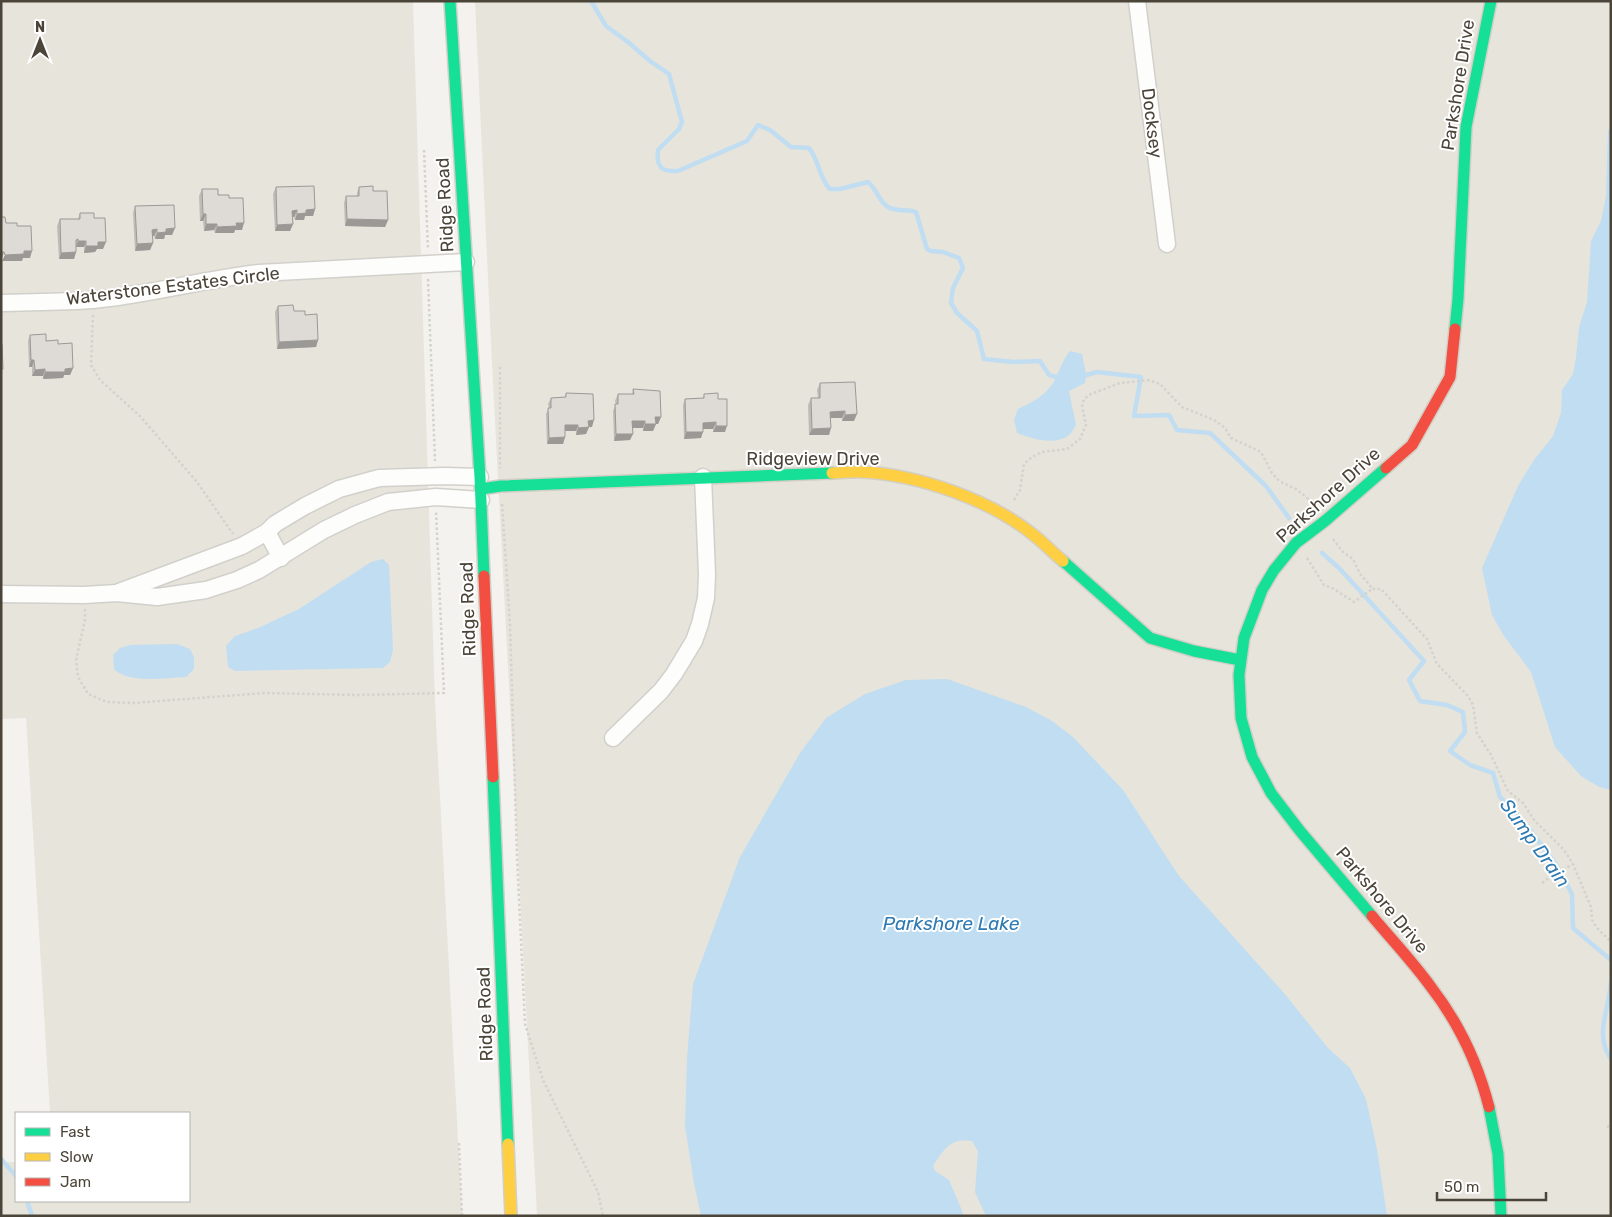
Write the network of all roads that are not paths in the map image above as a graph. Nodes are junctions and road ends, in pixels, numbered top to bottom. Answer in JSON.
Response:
{"nodes":[{"id":1,"x":450,"y":1,"type":"edge"},
{"id":2,"x":1137,"y":1,"type":"edge"},
{"id":3,"x":1490,"y":1,"type":"edge"},
{"id":4,"x":1167,"y":244,"type":"dead end"},
{"id":5,"x":466,"y":262,"type":"junction"},
{"id":6,"x":1,"y":303,"type":"edge"},
{"id":7,"x":703,"y":477,"type":"junction"},
{"id":8,"x":481,"y":489,"type":"junction"},
{"id":9,"x":267,"y":532,"type":"junction"},
{"id":10,"x":281,"y":558,"type":"junction"},
{"id":11,"x":117,"y":593,"type":"junction"},
{"id":12,"x":1,"y":594,"type":"edge"},
{"id":13,"x":1240,"y":660,"type":"junction"},
{"id":14,"x":613,"y":738,"type":"dead end"},
{"id":15,"x":511,"y":1216,"type":"edge"},
{"id":16,"x":1502,"y":1216,"type":"edge"}],
"edges":[{"from":1,"to":5,"type":"street","name":"Ridge Road"},
{"from":2,"to":4,"type":"street","name":"Docksey"},
{"from":3,"to":13,"type":"street","name":"Parkshore Drive"},
{"from":5,"to":6,"type":"street","name":"Waterstone Estates Circle"},
{"from":5,"to":8,"type":"street","name":"Ridge Road"},
{"from":7,"to":8,"type":"street","name":"Ridgeview Drive"},
{"from":7,"to":13,"type":"street","name":"Ridgeview Drive"},
{"from":7,"to":14,"type":"street"},
{"from":8,"to":9,"type":"street"},
{"from":8,"to":10,"type":"street"},
{"from":8,"to":15,"type":"street","name":"Ridge Road"},
{"from":9,"to":10,"type":"street"},
{"from":9,"to":11,"type":"street"},
{"from":10,"to":11,"type":"street"},
{"from":11,"to":12,"type":"street"},
{"from":13,"to":16,"type":"street","name":"Parkshore Drive"}]}
